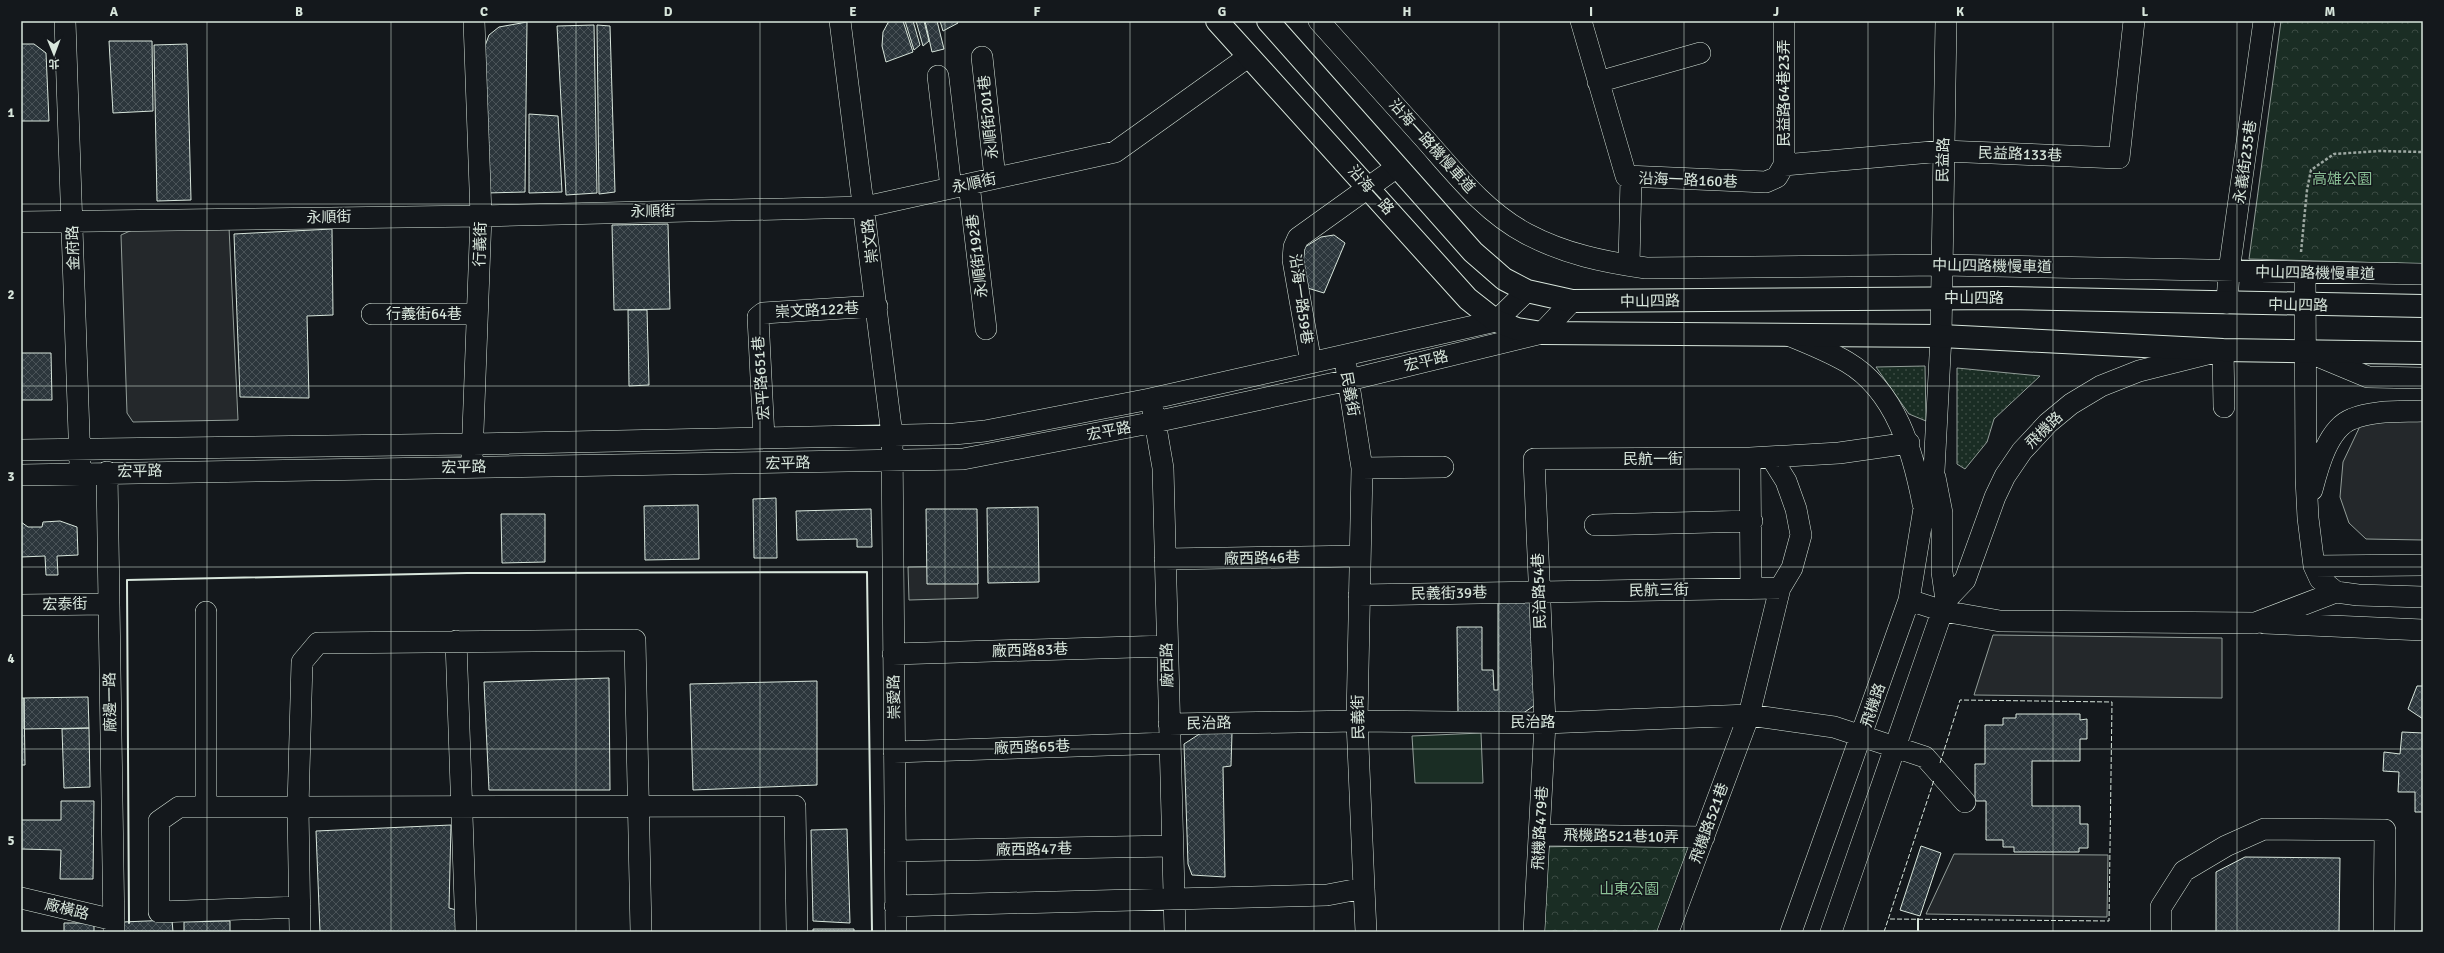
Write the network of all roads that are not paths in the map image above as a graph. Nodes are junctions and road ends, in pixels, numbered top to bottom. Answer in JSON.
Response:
{"nodes":[{"id":1,"x":65,"y":21,"type":"edge"},
{"id":2,"x":474,"y":21,"type":"edge"},
{"id":3,"x":840,"y":21,"type":"edge"},
{"id":4,"x":1216,"y":21,"type":"edge"},
{"id":5,"x":1268,"y":21,"type":"edge"},
{"id":6,"x":1319,"y":21,"type":"edge"},
{"id":7,"x":1581,"y":21,"type":"edge"},
{"id":8,"x":1784,"y":21,"type":"edge"},
{"id":9,"x":1946,"y":21,"type":"edge"},
{"id":10,"x":2134,"y":21,"type":"edge"},
{"id":11,"x":2264,"y":21,"type":"edge"},
{"id":12,"x":1700,"y":53,"type":"dead end"},
{"id":13,"x":982,"y":57,"type":"dead end"},
{"id":14,"x":1248,"y":57,"type":"junction"},
{"id":15,"x":938,"y":76,"type":"dead end"},
{"id":16,"x":1598,"y":82,"type":"junction"},
{"id":17,"x":1943,"y":151,"type":"junction"},
{"id":18,"x":1784,"y":165,"type":"junction"},
{"id":19,"x":1397,"y":167,"type":"junction"},
{"id":20,"x":995,"y":178,"type":"junction"},
{"id":21,"x":1631,"y":178,"type":"junction"},
{"id":22,"x":960,"y":186,"type":"junction"},
{"id":23,"x":1369,"y":188,"type":"junction"},
{"id":24,"x":866,"y":207,"type":"junction"},
{"id":25,"x":481,"y":216,"type":"junction"},
{"id":26,"x":72,"y":221,"type":"junction"},
{"id":27,"x":21,"y":222,"type":"edge"},
{"id":28,"x":1562,"y":250,"type":"joint"},
{"id":29,"x":1629,"y":265,"type":"junction"},
{"id":30,"x":1942,"y":265,"type":"junction"},
{"id":31,"x":2229,"y":271,"type":"junction"},
{"id":32,"x":2305,"y":273,"type":"junction"},
{"id":33,"x":2423,"y":274,"type":"edge"},
{"id":34,"x":1527,"y":291,"type":"junction"},
{"id":35,"x":1941,"y":298,"type":"junction"},
{"id":36,"x":1572,"y":301,"type":"junction"},
{"id":37,"x":2227,"y":303,"type":"junction"},
{"id":38,"x":2304,"y":305,"type":"junction"},
{"id":39,"x":877,"y":306,"type":"junction"},
{"id":40,"x":2423,"y":306,"type":"edge"},
{"id":41,"x":372,"y":314,"type":"dead end"},
{"id":42,"x":477,"y":314,"type":"junction"},
{"id":43,"x":758,"y":318,"type":"joint"},
{"id":44,"x":1496,"y":321,"type":"junction"},
{"id":45,"x":986,"y":329,"type":"dead end"},
{"id":46,"x":1542,"y":333,"type":"junction"},
{"id":47,"x":1788,"y":335,"type":"junction"},
{"id":48,"x":1941,"y":336,"type":"junction"},
{"id":49,"x":2223,"y":350,"type":"junction"},
{"id":50,"x":2307,"y":352,"type":"junction"},
{"id":51,"x":2423,"y":353,"type":"edge"},
{"id":52,"x":1343,"y":356,"type":"junction"},
{"id":53,"x":1311,"y":363,"type":"junction"},
{"id":54,"x":2423,"y":378,"type":"edge"},
{"id":55,"x":1350,"y":380,"type":"junction"},
{"id":56,"x":1150,"y":399,"type":"junction"},
{"id":57,"x":2224,"y":407,"type":"dead end"},
{"id":58,"x":2423,"y":411,"type":"edge"},
{"id":59,"x":1155,"y":422,"type":"junction"},
{"id":60,"x":892,"y":435,"type":"junction"},
{"id":61,"x":764,"y":438,"type":"junction"},
{"id":62,"x":472,"y":444,"type":"junction"},
{"id":63,"x":1909,"y":444,"type":"junction"},
{"id":64,"x":79,"y":449,"type":"junction"},
{"id":65,"x":21,"y":450,"type":"edge"},
{"id":66,"x":1772,"y":457,"type":"junction"},
{"id":67,"x":1750,"y":458,"type":"junction"},
{"id":68,"x":1534,"y":460,"type":"joint"},
{"id":69,"x":894,"y":462,"type":"junction"},
{"id":70,"x":1443,"y":466,"type":"dead end"},
{"id":71,"x":472,"y":467,"type":"junction"},
{"id":72,"x":1362,"y":468,"type":"junction"},
{"id":73,"x":1934,"y":471,"type":"junction"},
{"id":74,"x":107,"y":472,"type":"junction"},
{"id":75,"x":80,"y":474,"type":"junction"},
{"id":76,"x":21,"y":475,"type":"edge"},
{"id":77,"x":2308,"y":506,"type":"junction"},
{"id":78,"x":1924,"y":508,"type":"junction"},
{"id":79,"x":1752,"y":521,"type":"junction"},
{"id":80,"x":1595,"y":525,"type":"dead end"},
{"id":81,"x":1360,"y":556,"type":"junction"},
{"id":82,"x":1165,"y":559,"type":"junction"},
{"id":83,"x":2423,"y":565,"type":"edge"},
{"id":84,"x":2314,"y":566,"type":"junction"},
{"id":85,"x":1751,"y":588,"type":"junction"},
{"id":86,"x":1780,"y":588,"type":"junction"},
{"id":87,"x":1538,"y":592,"type":"junction"},
{"id":88,"x":2336,"y":592,"type":"junction"},
{"id":89,"x":1359,"y":595,"type":"junction"},
{"id":90,"x":2423,"y":597,"type":"edge"},
{"id":91,"x":1909,"y":600,"type":"junction"},
{"id":92,"x":21,"y":604,"type":"edge"},
{"id":93,"x":109,"y":604,"type":"junction"},
{"id":94,"x":1944,"y":605,"type":"junction"},
{"id":95,"x":206,"y":612,"type":"dead end"},
{"id":96,"x":2255,"y":623,"type":"junction"},
{"id":97,"x":2423,"y":630,"type":"edge"},
{"id":98,"x":456,"y":642,"type":"junction"},
{"id":99,"x":1167,"y":646,"type":"junction"},
{"id":100,"x":893,"y":654,"type":"junction"},
{"id":101,"x":1749,"y":715,"type":"junction"},
{"id":102,"x":1357,"y":721,"type":"junction"},
{"id":103,"x":1545,"y":723,"type":"junction"},
{"id":104,"x":1169,"y":733,"type":"junction"},
{"id":105,"x":1861,"y":738,"type":"junction"},
{"id":106,"x":1893,"y":747,"type":"junction"},
{"id":107,"x":894,"y":752,"type":"junction"},
{"id":108,"x":1965,"y":802,"type":"dead end"},
{"id":109,"x":639,"y":806,"type":"junction"},
{"id":110,"x":298,"y":807,"type":"junction"},
{"id":111,"x":461,"y":807,"type":"junction"},
{"id":112,"x":206,"y":808,"type":"junction"},
{"id":113,"x":1539,"y":835,"type":"junction"},
{"id":114,"x":1704,"y":837,"type":"junction"},
{"id":115,"x":1172,"y":846,"type":"junction"},
{"id":116,"x":895,"y":851,"type":"junction"},
{"id":117,"x":1364,"y":888,"type":"junction"},
{"id":118,"x":21,"y":898,"type":"edge"},
{"id":119,"x":1174,"y":899,"type":"junction"},
{"id":120,"x":895,"y":906,"type":"junction"},
{"id":121,"x":300,"y":907,"type":"junction"},
{"id":122,"x":114,"y":926,"type":"edge"},
{"id":123,"x":300,"y":932,"type":"edge"},
{"id":124,"x":466,"y":932,"type":"edge"},
{"id":125,"x":641,"y":932,"type":"edge"},
{"id":126,"x":796,"y":932,"type":"edge"},
{"id":127,"x":896,"y":932,"type":"edge"},
{"id":128,"x":1175,"y":932,"type":"edge"},
{"id":129,"x":1366,"y":932,"type":"edge"},
{"id":130,"x":1534,"y":932,"type":"edge"},
{"id":131,"x":1668,"y":932,"type":"edge"},
{"id":132,"x":1791,"y":932,"type":"edge"},
{"id":133,"x":1831,"y":932,"type":"edge"},
{"id":134,"x":2161,"y":932,"type":"edge"},
{"id":135,"x":2384,"y":932,"type":"edge"}],
"edges":[{"from":1,"to":26,"type":"street","name":"金府路"},
{"from":2,"to":25,"type":"street","name":"行義街"},
{"from":3,"to":24,"type":"street","name":"崇文路"},
{"from":4,"to":14,"type":"main road","name":"沿海一路"},
{"from":5,"to":19,"type":"main road"},
{"from":6,"to":28,"type":"street","name":"沿海一路機慢車道"},
{"from":7,"to":16,"type":"street","name":"沿海一路160巷"},
{"from":8,"to":18,"type":"street","name":"民益路64巷23弄"},
{"from":9,"to":17,"type":"street","name":"民益路"},
{"from":10,"to":17,"type":"street","name":"民益路133巷"},
{"from":11,"to":31,"type":"street","name":"永義街235巷"},
{"from":12,"to":16,"type":"street"},
{"from":13,"to":20,"type":"street","name":"永順街201巷"},
{"from":14,"to":20,"type":"street","name":"永順街"},
{"from":14,"to":23,"type":"main road","name":"沿海一路"},
{"from":15,"to":22,"type":"street","name":"永順街192巷"},
{"from":16,"to":21,"type":"street","name":"沿海一路160巷"},
{"from":17,"to":18,"type":"street","name":"民益路133巷"},
{"from":17,"to":30,"type":"street","name":"民益路"},
{"from":18,"to":21,"type":"street","name":"沿海一路160巷"},
{"from":19,"to":23,"type":"street","name":"沿海一路59巷"},
{"from":19,"to":34,"type":"main road"},
{"from":20,"to":22,"type":"street","name":"永順街"},
{"from":21,"to":29,"type":"street"},
{"from":22,"to":24,"type":"street","name":"永順街"},
{"from":22,"to":45,"type":"street","name":"永順街192巷"},
{"from":23,"to":44,"type":"main road","name":"沿海一路"},
{"from":23,"to":53,"type":"street","name":"沿海一路59巷"},
{"from":24,"to":25,"type":"street","name":"永順街"},
{"from":24,"to":39,"type":"street","name":"崇文路"},
{"from":25,"to":26,"type":"street","name":"永順街"},
{"from":25,"to":42,"type":"street","name":"行義街"},
{"from":26,"to":27,"type":"street","name":"永順街"},
{"from":26,"to":64,"type":"street","name":"金府路"},
{"from":28,"to":29,"type":"street","name":"中山四路機慢車道"},
{"from":29,"to":30,"type":"street","name":"中山四路機慢車道"},
{"from":30,"to":31,"type":"street","name":"中山四路機慢車道"},
{"from":30,"to":35,"type":"street","name":"民益路"},
{"from":31,"to":32,"type":"street","name":"中山四路機慢車道"},
{"from":31,"to":37,"type":"street","name":"永義街235巷"},
{"from":32,"to":33,"type":"street","name":"中山四路機慢車道"},
{"from":32,"to":38,"type":"street"},
{"from":34,"to":36,"type":"main road","name":"中山四路"},
{"from":34,"to":44,"type":"street"},
{"from":35,"to":36,"type":"main road","name":"中山四路"},
{"from":35,"to":37,"type":"main road","name":"中山四路"},
{"from":35,"to":48,"type":"street","name":"飛機路"},
{"from":36,"to":46,"type":"street"},
{"from":37,"to":38,"type":"main road","name":"中山四路"},
{"from":38,"to":40,"type":"main road","name":"中山四路"},
{"from":38,"to":50,"type":"street"},
{"from":39,"to":43,"type":"street","name":"崇文路122巷"},
{"from":39,"to":60,"type":"street","name":"崇文路"},
{"from":41,"to":42,"type":"street","name":"行義街64巷"},
{"from":42,"to":62,"type":"street","name":"行義街"},
{"from":43,"to":61,"type":"street","name":"宏平路651巷"},
{"from":44,"to":46,"type":"main road","name":"沿海一路"},
{"from":44,"to":52,"type":"street","name":"宏平路"},
{"from":46,"to":47,"type":"main road"},
{"from":46,"to":55,"type":"street","name":"宏平路"},
{"from":47,"to":48,"type":"main road"},
{"from":47,"to":63,"type":"street"},
{"from":48,"to":49,"type":"main road"},
{"from":48,"to":73,"type":"street","name":"飛機路"},
{"from":49,"to":50,"type":"main road"},
{"from":49,"to":57,"type":"street"},
{"from":49,"to":94,"type":"street","name":"飛機路"},
{"from":50,"to":51,"type":"main road"},
{"from":50,"to":54,"type":"street"},
{"from":50,"to":77,"type":"street"},
{"from":52,"to":53,"type":"street","name":"宏平路"},
{"from":52,"to":55,"type":"street","name":"民義街"},
{"from":53,"to":56,"type":"street","name":"宏平路"},
{"from":55,"to":59,"type":"street","name":"宏平路"},
{"from":55,"to":72,"type":"street","name":"民義街"},
{"from":56,"to":59,"type":"street","name":"廠西路"},
{"from":56,"to":60,"type":"street","name":"宏平路"},
{"from":58,"to":77,"type":"street"},
{"from":59,"to":69,"type":"street","name":"宏平路"},
{"from":59,"to":82,"type":"street","name":"廠西路"},
{"from":60,"to":61,"type":"street","name":"宏平路"},
{"from":60,"to":69,"type":"street","name":"崇文路"},
{"from":61,"to":62,"type":"street","name":"宏平路"},
{"from":62,"to":64,"type":"street","name":"宏平路"},
{"from":62,"to":71,"type":"street","name":"行義街"},
{"from":63,"to":66,"type":"street","name":"民航一街"},
{"from":63,"to":78,"type":"street"},
{"from":64,"to":65,"type":"street","name":"宏平路"},
{"from":64,"to":75,"type":"street","name":"金府路"},
{"from":66,"to":67,"type":"street","name":"民航一街"},
{"from":66,"to":86,"type":"street"},
{"from":67,"to":68,"type":"street","name":"民航一街"},
{"from":67,"to":79,"type":"street"},
{"from":68,"to":87,"type":"street","name":"民治路54巷"},
{"from":69,"to":71,"type":"street","name":"宏平路"},
{"from":69,"to":100,"type":"street","name":"崇愛路"},
{"from":70,"to":72,"type":"street"},
{"from":71,"to":74,"type":"street","name":"宏平路"},
{"from":72,"to":81,"type":"street","name":"民義街"},
{"from":73,"to":78,"type":"street","name":"飛機路"},
{"from":73,"to":94,"type":"street","name":"飛機路"},
{"from":74,"to":75,"type":"street","name":"宏平路"},
{"from":74,"to":93,"type":"street","name":"廠邊一路"},
{"from":75,"to":76,"type":"street","name":"宏平路"},
{"from":77,"to":84,"type":"street"},
{"from":78,"to":91,"type":"street","name":"飛機路"},
{"from":79,"to":80,"type":"street"},
{"from":79,"to":85,"type":"street"},
{"from":81,"to":82,"type":"street","name":"廠西路46巷"},
{"from":81,"to":89,"type":"street","name":"民義街"},
{"from":82,"to":99,"type":"street","name":"廠西路"},
{"from":83,"to":84,"type":"street"},
{"from":84,"to":88,"type":"street"},
{"from":85,"to":86,"type":"street","name":"民航三街"},
{"from":85,"to":87,"type":"street","name":"民航三街"},
{"from":86,"to":101,"type":"street"},
{"from":87,"to":89,"type":"street","name":"民義街39巷"},
{"from":87,"to":103,"type":"street","name":"民治路54巷"},
{"from":88,"to":90,"type":"street"},
{"from":88,"to":96,"type":"street"},
{"from":89,"to":102,"type":"street","name":"民義街"},
{"from":91,"to":94,"type":"street"},
{"from":91,"to":105,"type":"street","name":"飛機路"},
{"from":92,"to":93,"type":"street","name":"宏泰街"},
{"from":93,"to":122,"type":"street","name":"廠邊一路"},
{"from":94,"to":96,"type":"street"},
{"from":94,"to":106,"type":"street","name":"飛機路"},
{"from":95,"to":112,"type":"street"},
{"from":96,"to":97,"type":"street"},
{"from":98,"to":109,"type":"street"},
{"from":98,"to":110,"type":"street"},
{"from":98,"to":111,"type":"street"},
{"from":99,"to":100,"type":"street","name":"廠西路83巷"},
{"from":99,"to":104,"type":"street","name":"廠西路"},
{"from":100,"to":107,"type":"street","name":"崇愛路"},
{"from":101,"to":103,"type":"street","name":"民治路"},
{"from":101,"to":105,"type":"street","name":"民治路"},
{"from":101,"to":114,"type":"street","name":"飛機路521巷"},
{"from":102,"to":103,"type":"street","name":"民治路"},
{"from":102,"to":104,"type":"street","name":"民治路"},
{"from":102,"to":117,"type":"street","name":"民義街"},
{"from":103,"to":113,"type":"street","name":"飛機路479巷"},
{"from":104,"to":107,"type":"street","name":"廠西路65巷"},
{"from":104,"to":115,"type":"street","name":"廠西路"},
{"from":105,"to":106,"type":"street","name":"民治路"},
{"from":105,"to":132,"type":"street","name":"飛機路"},
{"from":106,"to":108,"type":"street","name":"民治路"},
{"from":106,"to":133,"type":"street","name":"飛機路"},
{"from":107,"to":116,"type":"street","name":"崇愛路"},
{"from":109,"to":111,"type":"street"},
{"from":109,"to":125,"type":"street"},
{"from":109,"to":126,"type":"street"},
{"from":110,"to":111,"type":"street"},
{"from":110,"to":112,"type":"street"},
{"from":110,"to":121,"type":"street"},
{"from":111,"to":124,"type":"street"},
{"from":112,"to":121,"type":"street"},
{"from":113,"to":114,"type":"street","name":"飛機路521巷10弄"},
{"from":113,"to":130,"type":"street","name":"飛機路479巷"},
{"from":114,"to":131,"type":"street","name":"飛機路521巷"},
{"from":115,"to":116,"type":"street","name":"廠西路47巷"},
{"from":115,"to":119,"type":"street","name":"廠西路"},
{"from":116,"to":120,"type":"street","name":"崇愛路"},
{"from":117,"to":119,"type":"street"},
{"from":117,"to":129,"type":"street","name":"民義街"},
{"from":118,"to":122,"type":"street","name":"廠橫路"},
{"from":119,"to":120,"type":"street"},
{"from":119,"to":128,"type":"street","name":"廠西路"},
{"from":120,"to":127,"type":"street","name":"崇愛路"},
{"from":121,"to":123,"type":"street"},
{"from":134,"to":135,"type":"street"}]}
